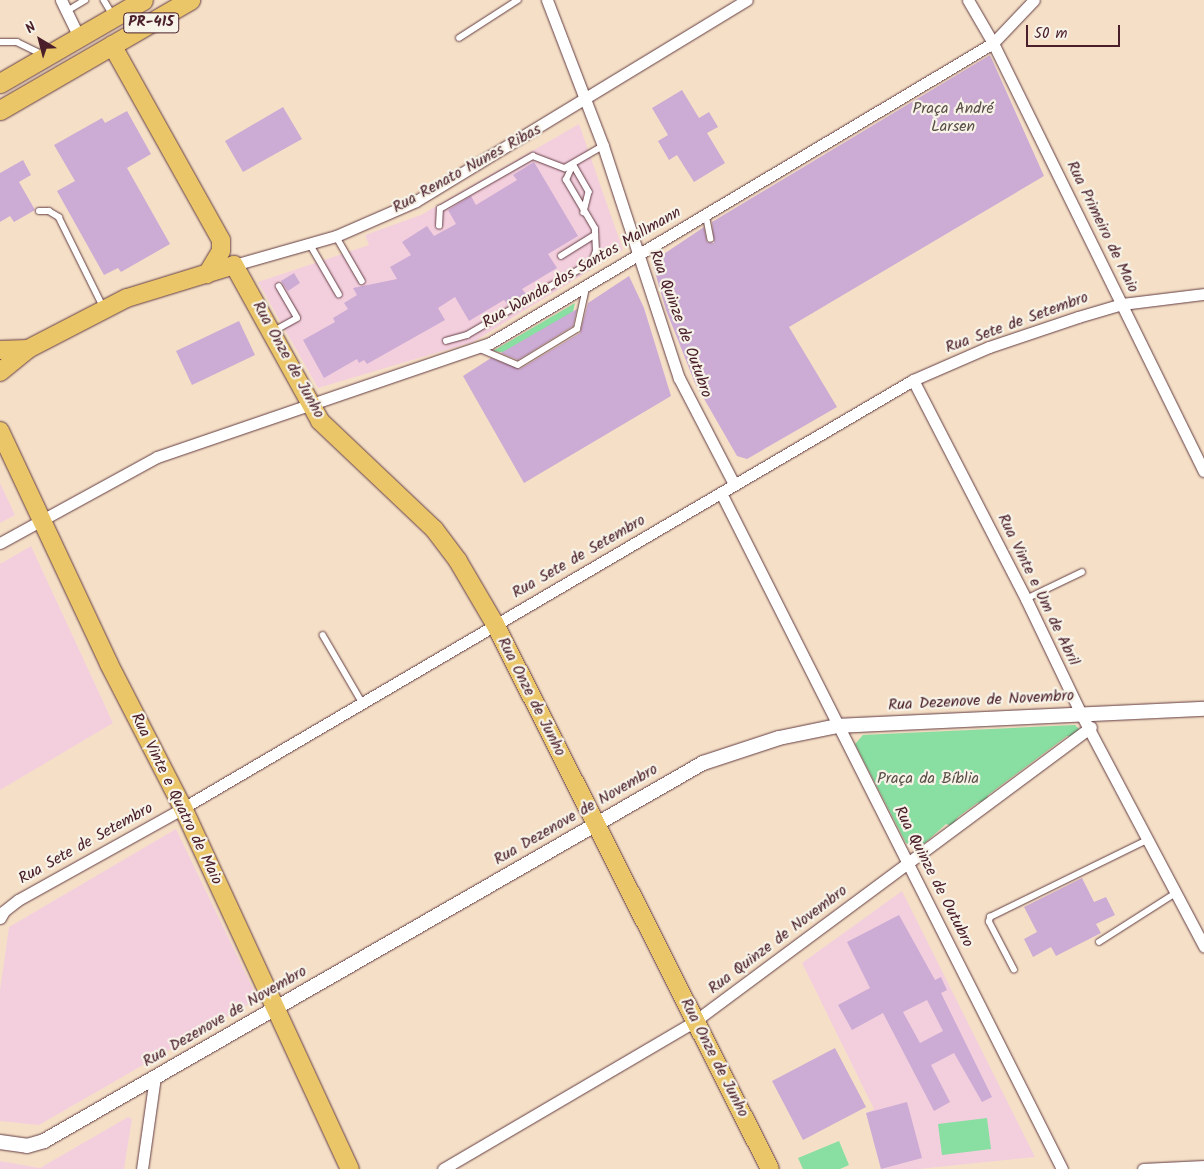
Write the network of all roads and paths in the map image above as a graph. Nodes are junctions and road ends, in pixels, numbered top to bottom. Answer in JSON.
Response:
{"nodes":[{"id":1,"x":61,"y":0,"type":"edge"},
{"id":2,"x":85,"y":0,"type":"edge"},
{"id":3,"x":104,"y":0,"type":"edge"},
{"id":4,"x":143,"y":0,"type":"edge"},
{"id":5,"x":190,"y":0,"type":"edge"},
{"id":6,"x":518,"y":0,"type":"edge"},
{"id":7,"x":547,"y":0,"type":"edge"},
{"id":8,"x":747,"y":0,"type":"edge"},
{"id":9,"x":968,"y":0,"type":"edge"},
{"id":10,"x":1034,"y":0,"type":"edge"},
{"id":11,"x":67,"y":11,"type":"junction"},
{"id":12,"x":114,"y":17,"type":"junction"},
{"id":13,"x":79,"y":37,"type":"junction"},
{"id":14,"x":459,"y":38,"type":"dead end"},
{"id":15,"x":0,"y":42,"type":"edge"},
{"id":16,"x":993,"y":43,"type":"junction"},
{"id":17,"x":112,"y":45,"type":"junction"},
{"id":18,"x":46,"y":56,"type":"junction"},
{"id":19,"x":0,"y":83,"type":"edge"},
{"id":20,"x":586,"y":101,"type":"junction"},
{"id":21,"x":0,"y":110,"type":"edge"},
{"id":22,"x":603,"y":146,"type":"junction"},
{"id":23,"x":573,"y":164,"type":"junction"},
{"id":24,"x":39,"y":211,"type":"dead end"},
{"id":25,"x":584,"y":212,"type":"junction"},
{"id":26,"x":706,"y":214,"type":"junction"},
{"id":27,"x":439,"y":226,"type":"dead end"},
{"id":28,"x":595,"y":235,"type":"junction"},
{"id":29,"x":336,"y":236,"type":"junction"},
{"id":30,"x":711,"y":238,"type":"dead end"},
{"id":31,"x":310,"y":244,"type":"junction"},
{"id":32,"x":638,"y":255,"type":"junction"},
{"id":33,"x":561,"y":256,"type":"dead end"},
{"id":34,"x":234,"y":265,"type":"junction"},
{"id":35,"x":207,"y":274,"type":"junction"},
{"id":36,"x":362,"y":281,"type":"dead end"},
{"id":37,"x":279,"y":287,"type":"dead end"},
{"id":38,"x":586,"y":288,"type":"junction"},
{"id":39,"x":339,"y":294,"type":"dead end"},
{"id":40,"x":1204,"y":294,"type":"edge"},
{"id":41,"x":1122,"y":304,"type":"junction"},
{"id":42,"x":104,"y":309,"type":"junction"},
{"id":43,"x":272,"y":332,"type":"junction"},
{"id":44,"x":446,"y":341,"type":"dead end"},
{"id":45,"x":476,"y":347,"type":"junction"},
{"id":46,"x":0,"y":350,"type":"edge"},
{"id":47,"x":28,"y":350,"type":"junction"},
{"id":48,"x":0,"y":372,"type":"edge"},
{"id":49,"x":913,"y":380,"type":"junction"},
{"id":50,"x":312,"y":404,"type":"junction"},
{"id":51,"x":2,"y":441,"type":"edge"},
{"id":52,"x":1204,"y":471,"type":"edge"},
{"id":53,"x":734,"y":484,"type":"junction"},
{"id":54,"x":721,"y":493,"type":"junction"},
{"id":55,"x":42,"y":519,"type":"junction"},
{"id":56,"x":0,"y":543,"type":"edge"},
{"id":57,"x":1082,"y":572,"type":"dead end"},
{"id":58,"x":1026,"y":598,"type":"junction"},
{"id":59,"x":495,"y":624,"type":"junction"},
{"id":60,"x":323,"y":635,"type":"dead end"},
{"id":61,"x":362,"y":702,"type":"junction"},
{"id":62,"x":1204,"y":709,"type":"edge"},
{"id":63,"x":1081,"y":714,"type":"junction"},
{"id":64,"x":837,"y":726,"type":"junction"},
{"id":65,"x":1091,"y":727,"type":"junction"},
{"id":66,"x":183,"y":808,"type":"junction"},
{"id":67,"x":595,"y":823,"type":"junction"},
{"id":68,"x":1148,"y":839,"type":"junction"},
{"id":69,"x":908,"y":863,"type":"junction"},
{"id":70,"x":1176,"y":893,"type":"junction"},
{"id":71,"x":0,"y":918,"type":"edge"},
{"id":72,"x":1099,"y":942,"type":"dead end"},
{"id":73,"x":1204,"y":946,"type":"edge"},
{"id":74,"x":1014,"y":970,"type":"dead end"},
{"id":75,"x":277,"y":1008,"type":"junction"},
{"id":76,"x":695,"y":1022,"type":"junction"},
{"id":77,"x":155,"y":1077,"type":"junction"},
{"id":78,"x":0,"y":1142,"type":"edge"},
{"id":79,"x":1204,"y":1166,"type":"edge"},
{"id":80,"x":142,"y":1169,"type":"edge"},
{"id":81,"x":350,"y":1169,"type":"edge"},
{"id":82,"x":443,"y":1169,"type":"edge"},
{"id":83,"x":770,"y":1169,"type":"edge"},
{"id":84,"x":1062,"y":1169,"type":"edge"},
{"id":85,"x":1142,"y":1169,"type":"edge"}],
"edges":[{"from":1,"to":11,"type":"street"},
{"from":2,"to":11,"type":"lane"},
{"from":3,"to":12,"type":"lane"},
{"from":4,"to":12,"type":"highway","number":"PR-415"},
{"from":5,"to":17,"type":"highway","number":"PR-415"},
{"from":6,"to":14,"type":"lane"},
{"from":7,"to":20,"type":"street","name":"Rua Quinze de Outubro"},
{"from":8,"to":20,"type":"street","name":"Rua Renato Nunes Ribas"},
{"from":9,"to":16,"type":"street","name":"Rua Primeiro de Maio"},
{"from":10,"to":16,"type":"street","name":"Rua Wanda dos Santos Mallmann"},
{"from":11,"to":13,"type":"street"},
{"from":12,"to":13,"type":"highway","number":"PR-415"},
{"from":13,"to":18,"type":"highway","number":"PR-415"},
{"from":15,"to":18,"type":"lane"},
{"from":16,"to":26,"type":"street","name":"Rua Wanda dos Santos Mallmann"},
{"from":16,"to":41,"type":"street","name":"Rua Primeiro de Maio"},
{"from":17,"to":21,"type":"highway","number":"PR-415"},
{"from":17,"to":35,"type":"main road"},
{"from":18,"to":19,"type":"highway","number":"PR-415"},
{"from":20,"to":22,"type":"street","name":"Rua Quinze de Outubro"},
{"from":20,"to":29,"type":"street","name":"Rua Renato Nunes Ribas"},
{"from":22,"to":23,"type":"lane"},
{"from":22,"to":32,"type":"street","name":"Rua Quinze de Outubro"},
{"from":23,"to":25,"type":"lane"},
{"from":23,"to":25,"type":"lane"},
{"from":23,"to":27,"type":"lane"},
{"from":24,"to":42,"type":"lane"},
{"from":25,"to":28,"type":"lane"},
{"from":26,"to":30,"type":"lane"},
{"from":26,"to":32,"type":"street","name":"Rua Wanda dos Santos Mallmann"},
{"from":28,"to":33,"type":"lane"},
{"from":28,"to":44,"type":"lane"},
{"from":29,"to":31,"type":"street","name":"Rua Renato Nunes Ribas"},
{"from":29,"to":36,"type":"lane"},
{"from":31,"to":34,"type":"street","name":"Rua Renato Nunes Ribas"},
{"from":31,"to":39,"type":"lane"},
{"from":32,"to":38,"type":"street","name":"Rua Wanda dos Santos Mallmann"},
{"from":32,"to":53,"type":"street","name":"Rua Quinze de Outubro"},
{"from":34,"to":35,"type":"main road","name":"Rua Renato Nunes Ribas"},
{"from":34,"to":43,"type":"main road","name":"Rua Onze de Junho"},
{"from":35,"to":42,"type":"main road","name":"Rua Renato Nunes Ribas"},
{"from":37,"to":43,"type":"lane"},
{"from":38,"to":45,"type":"street","name":"Rua Wanda dos Santos Mallmann"},
{"from":38,"to":45,"type":"lane"},
{"from":40,"to":41,"type":"street","name":"Rua Sete de Setembro"},
{"from":41,"to":49,"type":"street","name":"Rua Sete de Setembro"},
{"from":41,"to":52,"type":"street","name":"Rua Primeiro de Maio"},
{"from":42,"to":47,"type":"main road","name":"Rua Renato Nunes Ribas"},
{"from":43,"to":50,"type":"main road","name":"Rua Onze de Junho"},
{"from":45,"to":50,"type":"street","name":"Rua Wanda dos Santos Mallmann"},
{"from":46,"to":47,"type":"main road"},
{"from":47,"to":48,"type":"main road","name":"Rua Renato Nunes Ribas"},
{"from":49,"to":53,"type":"street","name":"Rua Sete de Setembro"},
{"from":49,"to":58,"type":"street","name":"Rua Vinte e Um de Abril"},
{"from":50,"to":55,"type":"street","name":"Rua Wanda dos Santos Mallmann"},
{"from":50,"to":59,"type":"main road","name":"Rua Onze de Junho"},
{"from":51,"to":55,"type":"main road","name":"Rua Vinte e Quatro de Maio"},
{"from":53,"to":54,"type":"street","name":"Rua Sete de Setembro"},
{"from":54,"to":59,"type":"street","name":"Rua Sete de Setembro"},
{"from":54,"to":64,"type":"street","name":"Rua Quinze de Outubro"},
{"from":55,"to":56,"type":"street","name":"Rua Wanda dos Santos Mallmann"},
{"from":55,"to":66,"type":"main road","name":"Rua Vinte e Quatro de Maio"},
{"from":57,"to":58,"type":"lane"},
{"from":58,"to":63,"type":"street","name":"Rua Vinte e Um de Abril"},
{"from":59,"to":61,"type":"street","name":"Rua Sete de Setembro"},
{"from":59,"to":67,"type":"main road","name":"Rua Onze de Junho"},
{"from":60,"to":61,"type":"lane"},
{"from":61,"to":66,"type":"street","name":"Rua Sete de Setembro"},
{"from":62,"to":63,"type":"street","name":"Rua Dezenove de Novembro"},
{"from":63,"to":64,"type":"street","name":"Rua Dezenove de Novembro"},
{"from":63,"to":65,"type":"street","name":"Rua Vinte e Um de Abril"},
{"from":64,"to":67,"type":"street","name":"Rua Dezenove de Novembro"},
{"from":64,"to":69,"type":"street","name":"Rua Quinze de Outubro"},
{"from":65,"to":68,"type":"street","name":"Rua Vinte e Um de Abril"},
{"from":65,"to":69,"type":"street","name":"Rua Quinze de Novembro"},
{"from":66,"to":71,"type":"street","name":"Rua Sete de Setembro"},
{"from":66,"to":75,"type":"main road","name":"Rua Vinte e Quatro de Maio"},
{"from":67,"to":75,"type":"street","name":"Rua Dezenove de Novembro"},
{"from":67,"to":76,"type":"main road","name":"Rua Onze de Junho"},
{"from":68,"to":70,"type":"street","name":"Rua Vinte e Um de Abril"},
{"from":68,"to":74,"type":"lane"},
{"from":69,"to":76,"type":"street","name":"Rua Quinze de Novembro"},
{"from":69,"to":84,"type":"street","name":"Rua Quinze de Outubro"},
{"from":70,"to":72,"type":"lane"},
{"from":70,"to":73,"type":"street","name":"Rua Vinte e Um de Abril"},
{"from":75,"to":77,"type":"street","name":"Rua Dezenove de Novembro"},
{"from":75,"to":81,"type":"main road","name":"Rua Vinte e Quatro de Maio"},
{"from":76,"to":82,"type":"street","name":"Rua Quinze de Novembro"},
{"from":76,"to":83,"type":"main road","name":"Rua Onze de Junho"},
{"from":77,"to":78,"type":"street","name":"Rua Dezenove de Novembro"},
{"from":77,"to":80,"type":"street"},
{"from":79,"to":85,"type":"street"}]}
